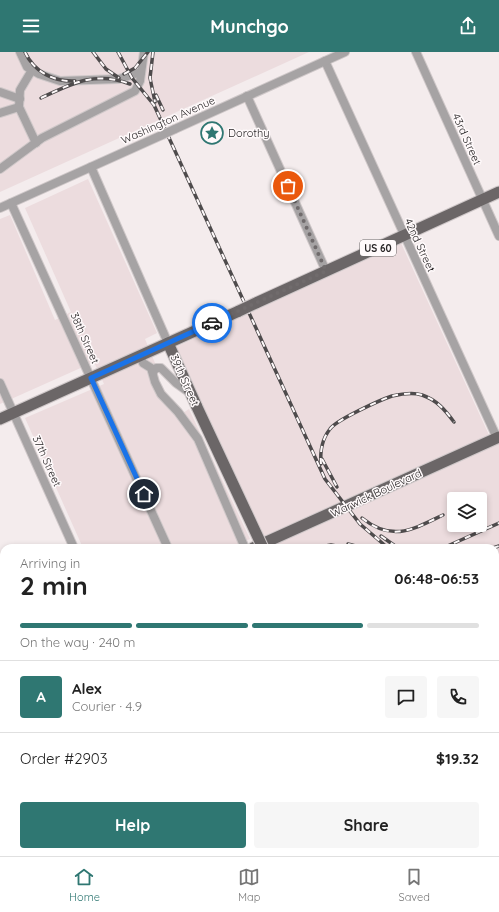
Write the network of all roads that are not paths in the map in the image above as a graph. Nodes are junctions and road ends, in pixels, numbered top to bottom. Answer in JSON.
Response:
{"nodes":[{"id":1,"x":20,"y":52,"type":"edge"},
{"id":2,"x":144,"y":52,"type":"edge"},
{"id":3,"x":345,"y":52,"type":"edge"},
{"id":4,"x":416,"y":52,"type":"edge"},
{"id":5,"x":325,"y":61,"type":"junction"},
{"id":6,"x":32,"y":70,"type":"junction"},
{"id":7,"x":141,"y":72,"type":"junction"},
{"id":8,"x":0,"y":92,"type":"edge"},
{"id":9,"x":247,"y":96,"type":"junction"},
{"id":10,"x":19,"y":103,"type":"junction"},
{"id":11,"x":0,"y":113,"type":"edge"},
{"id":12,"x":36,"y":143,"type":"junction"},
{"id":13,"x":91,"y":167,"type":"junction"},
{"id":14,"x":0,"y":169,"type":"edge"},
{"id":15,"x":499,"y":192,"type":"edge"},
{"id":16,"x":482,"y":200,"type":"junction"},
{"id":17,"x":11,"y":203,"type":"junction"},
{"id":18,"x":0,"y":208,"type":"edge"},
{"id":19,"x":404,"y":236,"type":"junction"},
{"id":20,"x":499,"y":236,"type":"edge"},
{"id":21,"x":326,"y":271,"type":"junction"},
{"id":22,"x":168,"y":343,"type":"junction"},
{"id":23,"x":140,"y":356,"type":"junction"},
{"id":24,"x":153,"y":372,"type":"junction"},
{"id":25,"x":91,"y":378,"type":"junction"},
{"id":26,"x":0,"y":383,"type":"edge"},
{"id":27,"x":191,"y":394,"type":"junction"},
{"id":28,"x":14,"y":413,"type":"junction"},
{"id":29,"x":0,"y":420,"type":"edge"},
{"id":30,"x":498,"y":438,"type":"edge"},
{"id":31,"x":72,"y":544,"type":"edge"},
{"id":32,"x":166,"y":544,"type":"edge"},
{"id":33,"x":243,"y":544,"type":"edge"},
{"id":34,"x":260,"y":544,"type":"edge"},
{"id":35,"x":262,"y":544,"type":"edge"}],
"edges":[{"from":1,"to":6,"type":"street"},
{"from":2,"to":7,"type":"street"},
{"from":3,"to":5,"type":"street","name":"Washington Avenue"},
{"from":4,"to":16,"type":"street","name":"43rd Street"},
{"from":5,"to":9,"type":"street","name":"Washington Avenue"},
{"from":5,"to":19,"type":"street","name":"42nd Street"},
{"from":6,"to":7,"type":"street"},
{"from":6,"to":10,"type":"street"},
{"from":7,"to":12,"type":"street"},
{"from":8,"to":10,"type":"street"},
{"from":9,"to":13,"type":"street","name":"Washington Avenue","bridge":true},
{"from":9,"to":21,"type":"street"},
{"from":10,"to":11,"type":"street"},
{"from":10,"to":12,"type":"street"},
{"from":12,"to":14,"type":"street"},
{"from":13,"to":17,"type":"street","name":"Washington Avenue"},
{"from":13,"to":22,"type":"street","name":"39th Street"},
{"from":15,"to":16,"type":"main road","number":"US 60"},
{"from":16,"to":19,"type":"main road","number":"US 60"},
{"from":16,"to":20,"type":"street","name":"43rd Street"},
{"from":17,"to":18,"type":"street","name":"Washington Avenue"},
{"from":17,"to":25,"type":"street","name":"38th Street"},
{"from":19,"to":21,"type":"main road","number":"US 60"},
{"from":19,"to":30,"type":"street","name":"42nd Street"},
{"from":21,"to":22,"type":"main road","number":"US 60","bridge":true},
{"from":22,"to":23,"type":"main road","number":"US 60"},
{"from":22,"to":27,"type":"main road","name":"39th Street"},
{"from":23,"to":24,"type":"street"},
{"from":23,"to":25,"type":"main road","number":"US 60"},
{"from":24,"to":27,"type":"street"},
{"from":24,"to":33,"type":"street"},
{"from":25,"to":28,"type":"main road","number":"US 60"},
{"from":25,"to":32,"type":"street","name":"38th Street"},
{"from":26,"to":28,"type":"street","name":"37th Street"},
{"from":27,"to":34,"type":"main road","name":"39th Street","bridge":true},
{"from":28,"to":29,"type":"main road","number":"US 60"},
{"from":28,"to":31,"type":"street","name":"37th Street"},
{"from":30,"to":35,"type":"main road","name":"Warwick Boulevard"}]}
